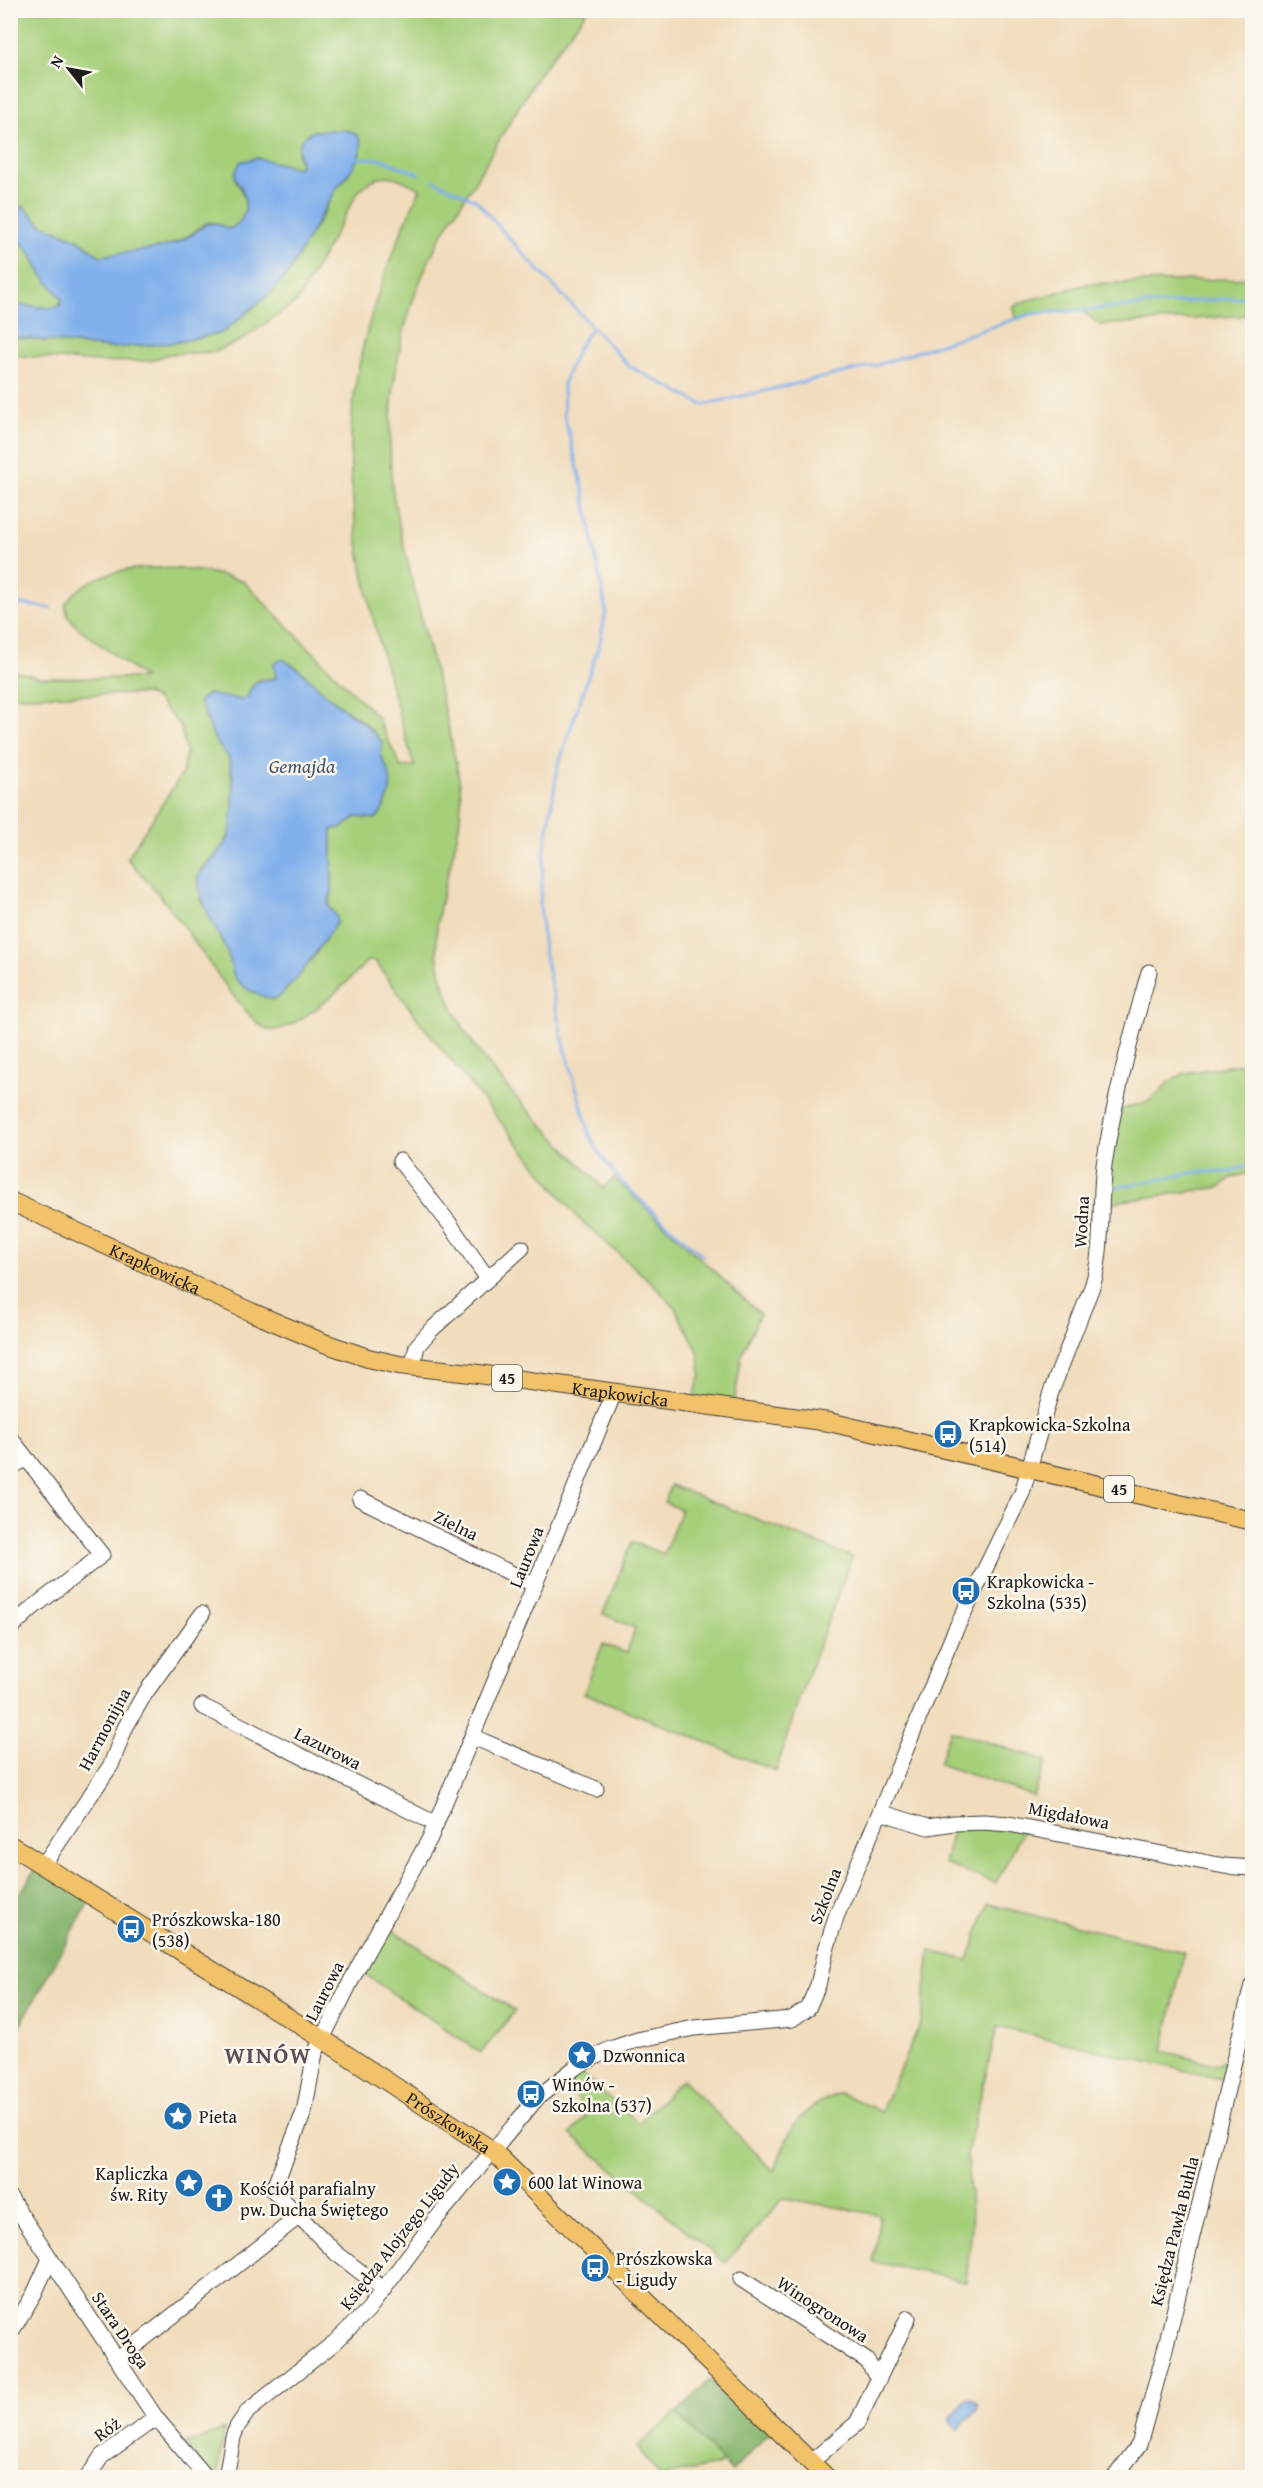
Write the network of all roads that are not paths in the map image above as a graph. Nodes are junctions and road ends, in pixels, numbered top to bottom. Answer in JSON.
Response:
{"nodes":[{"id":1,"x":1149,"y":972,"type":"dead end"},
{"id":2,"x":400,"y":1161,"type":"dead end"},
{"id":3,"x":10,"y":1201,"type":"edge"},
{"id":4,"x":522,"y":1248,"type":"dead end"},
{"id":5,"x":488,"y":1279,"type":"junction"},
{"id":6,"x":412,"y":1366,"type":"junction"},
{"id":7,"x":614,"y":1393,"type":"junction"},
{"id":8,"x":12,"y":1440,"type":"dead end"},
{"id":9,"x":28,"y":1461,"type":"junction"},
{"id":10,"x":10,"y":1468,"type":"edge"},
{"id":11,"x":1031,"y":1468,"type":"junction"},
{"id":12,"x":360,"y":1499,"type":"dead end"},
{"id":13,"x":1252,"y":1521,"type":"edge"},
{"id":14,"x":535,"y":1585,"type":"junction"},
{"id":15,"x":202,"y":1614,"type":"dead end"},
{"id":16,"x":10,"y":1629,"type":"edge"},
{"id":17,"x":202,"y":1706,"type":"dead end"},
{"id":18,"x":473,"y":1737,"type":"junction"},
{"id":19,"x":596,"y":1789,"type":"dead end"},
{"id":20,"x":880,"y":1812,"type":"junction"},
{"id":21,"x":436,"y":1824,"type":"junction"},
{"id":22,"x":10,"y":1845,"type":"edge"},
{"id":23,"x":44,"y":1864,"type":"junction"},
{"id":24,"x":1252,"y":1868,"type":"edge"},
{"id":25,"x":1252,"y":1985,"type":"edge"},
{"id":26,"x":321,"y":2038,"type":"junction"},
{"id":27,"x":493,"y":2151,"type":"junction"},
{"id":28,"x":10,"y":2198,"type":"edge"},
{"id":29,"x":298,"y":2217,"type":"junction"},
{"id":30,"x":50,"y":2259,"type":"junction"},
{"id":31,"x":741,"y":2279,"type":"dead end"},
{"id":32,"x":384,"y":2290,"type":"junction"},
{"id":33,"x":908,"y":2318,"type":"dead end"},
{"id":34,"x":10,"y":2334,"type":"edge"},
{"id":35,"x":118,"y":2359,"type":"junction"},
{"id":36,"x":879,"y":2379,"type":"junction"},
{"id":37,"x":156,"y":2418,"type":"junction"},
{"id":38,"x":811,"y":2462,"type":"junction"},
{"id":39,"x":87,"y":2478,"type":"edge"},
{"id":40,"x":207,"y":2478,"type":"edge"},
{"id":41,"x":226,"y":2478,"type":"edge"},
{"id":42,"x":827,"y":2478,"type":"edge"},
{"id":43,"x":1114,"y":2478,"type":"edge"}],
"edges":[{"from":1,"to":11,"type":"street","name":"Wodna"},
{"from":2,"to":5,"type":"street"},
{"from":3,"to":6,"type":"main road","name":"Krapkowicka","number":"45"},
{"from":4,"to":5,"type":"street"},
{"from":5,"to":6,"type":"street"},
{"from":6,"to":7,"type":"main road","name":"Krapkowicka","number":"45"},
{"from":7,"to":11,"type":"main road","name":"Krapkowicka","number":"45"},
{"from":7,"to":14,"type":"street","name":"Laurowa"},
{"from":8,"to":9,"type":"street"},
{"from":9,"to":10,"type":"street"},
{"from":9,"to":16,"type":"street"},
{"from":11,"to":13,"type":"main road","name":"Krapkowicka","number":"45"},
{"from":11,"to":20,"type":"street","name":"Szkolna"},
{"from":12,"to":14,"type":"street","name":"Zielna"},
{"from":14,"to":18,"type":"street","name":"Laurowa"},
{"from":15,"to":23,"type":"street","name":"Harmonijna"},
{"from":17,"to":21,"type":"street","name":"Lazurowa"},
{"from":18,"to":19,"type":"street"},
{"from":18,"to":21,"type":"street","name":"Laurowa"},
{"from":20,"to":24,"type":"street","name":"Migdałowa"},
{"from":20,"to":27,"type":"street","name":"Szkolna"},
{"from":21,"to":26,"type":"street","name":"Laurowa"},
{"from":22,"to":23,"type":"main road","name":"Prószkowska"},
{"from":23,"to":26,"type":"main road","name":"Prószkowska"},
{"from":25,"to":43,"type":"street","name":"Księdza Pawła Buhla"},
{"from":26,"to":27,"type":"main road","name":"Prószkowska"},
{"from":26,"to":29,"type":"street","name":"Laurowa"},
{"from":27,"to":32,"type":"street","name":"Księdza Alojzego Ligudy"},
{"from":27,"to":38,"type":"main road","name":"Prószkowska"},
{"from":28,"to":30,"type":"street","name":"Stara Droga"},
{"from":29,"to":32,"type":"street"},
{"from":29,"to":35,"type":"street"},
{"from":30,"to":34,"type":"street"},
{"from":30,"to":35,"type":"street","name":"Stara Droga"},
{"from":31,"to":36,"type":"street","name":"Winogronowa"},
{"from":32,"to":41,"type":"street","name":"Księdza Alojzego Ligudy"},
{"from":33,"to":36,"type":"street","name":"Winogronowa"},
{"from":35,"to":37,"type":"street","name":"Stara Droga"},
{"from":36,"to":38,"type":"street","name":"Winogronowa"},
{"from":37,"to":39,"type":"street","name":"Róż"},
{"from":37,"to":40,"type":"street","name":"Stara Droga"},
{"from":38,"to":42,"type":"main road","name":"Prószkowska"}]}
